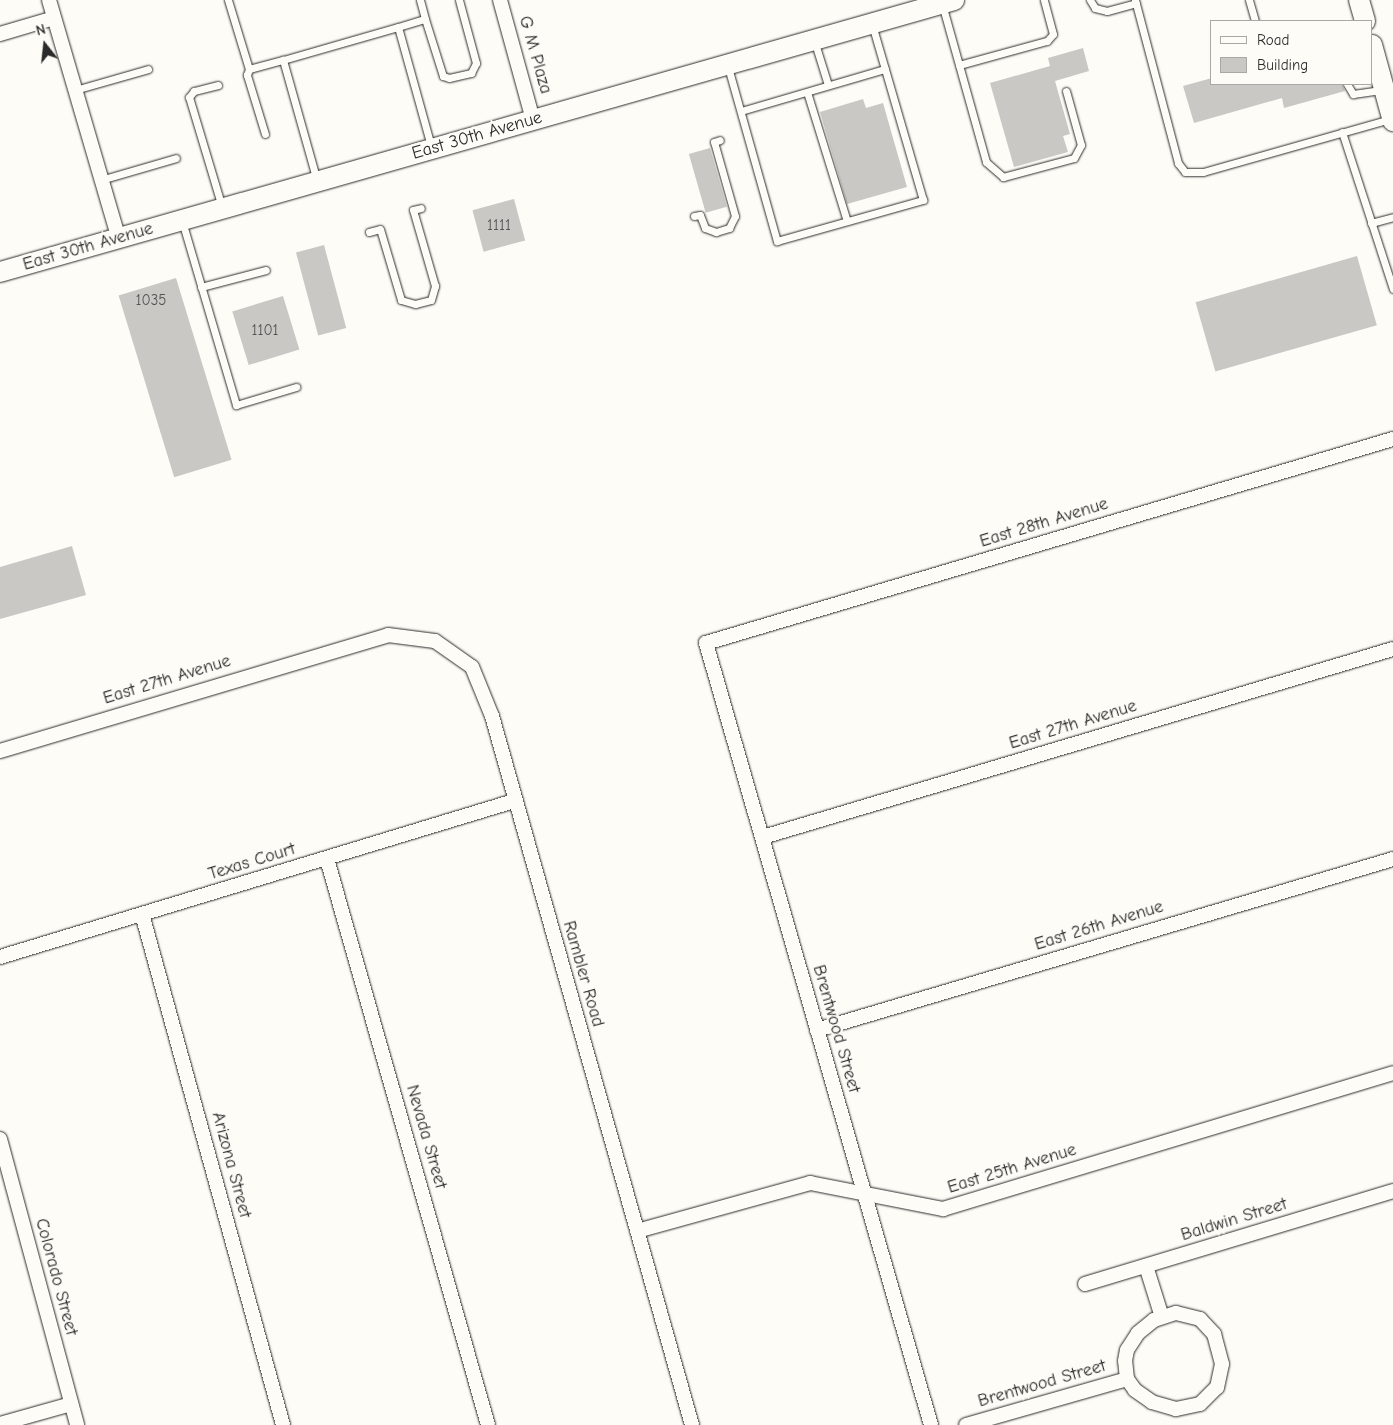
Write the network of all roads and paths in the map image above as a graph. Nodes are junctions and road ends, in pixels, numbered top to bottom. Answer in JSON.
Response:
{"nodes":[{"id":1,"x":49,"y":0,"type":"edge"},
{"id":2,"x":228,"y":0,"type":"edge"},
{"id":3,"x":420,"y":0,"type":"edge"},
{"id":4,"x":458,"y":0,"type":"edge"},
{"id":5,"x":500,"y":0,"type":"edge"},
{"id":6,"x":1044,"y":0,"type":"edge"},
{"id":7,"x":1090,"y":0,"type":"edge"},
{"id":8,"x":1249,"y":0,"type":"edge"},
{"id":9,"x":1359,"y":0,"type":"edge"},
{"id":10,"x":948,"y":2,"type":"edge"},
{"id":11,"x":1135,"y":2,"type":"edge"},
{"id":12,"x":54,"y":18,"type":"junction"},
{"id":13,"x":425,"y":19,"type":"junction"},
{"id":14,"x":1255,"y":20,"type":"edge"},
{"id":15,"x":1365,"y":20,"type":"edge"},
{"id":16,"x":872,"y":23,"type":"junction"},
{"id":17,"x":398,"y":27,"type":"junction"},
{"id":18,"x":0,"y":34,"type":"edge"},
{"id":19,"x":814,"y":40,"type":"junction"},
{"id":20,"x":1373,"y":49,"type":"edge"},
{"id":21,"x":283,"y":60,"type":"junction"},
{"id":22,"x":727,"y":65,"type":"junction"},
{"id":23,"x":959,"y":65,"type":"junction"},
{"id":24,"x":148,"y":69,"type":"dead end"},
{"id":25,"x":249,"y":69,"type":"junction"},
{"id":26,"x":885,"y":69,"type":"junction"},
{"id":27,"x":218,"y":85,"type":"dead end"},
{"id":28,"x":828,"y":85,"type":"junction"},
{"id":29,"x":1348,"y":85,"type":"edge"},
{"id":30,"x":1384,"y":89,"type":"junction"},
{"id":31,"x":75,"y":90,"type":"junction"},
{"id":32,"x":1066,"y":91,"type":"dead end"},
{"id":33,"x":807,"y":92,"type":"junction"},
{"id":34,"x":741,"y":111,"type":"junction"},
{"id":35,"x":1393,"y":119,"type":"edge"},
{"id":36,"x":533,"y":120,"type":"junction"},
{"id":37,"x":1342,"y":132,"type":"junction"},
{"id":38,"x":265,"y":134,"type":"dead end"},
{"id":39,"x":720,"y":140,"type":"dead end"},
{"id":40,"x":431,"y":149,"type":"junction"},
{"id":41,"x":176,"y":158,"type":"dead end"},
{"id":42,"x":101,"y":180,"type":"junction"},
{"id":43,"x":317,"y":182,"type":"junction"},
{"id":44,"x":421,"y":208,"type":"dead end"},
{"id":45,"x":222,"y":209,"type":"junction"},
{"id":46,"x":694,"y":216,"type":"dead end"},
{"id":47,"x":1393,"y":217,"type":"edge"},
{"id":48,"x":182,"y":221,"type":"junction"},
{"id":49,"x":847,"y":221,"type":"junction"},
{"id":50,"x":1371,"y":223,"type":"junction"},
{"id":51,"x":369,"y":232,"type":"dead end"},
{"id":52,"x":119,"y":239,"type":"junction"},
{"id":53,"x":266,"y":270,"type":"dead end"},
{"id":54,"x":0,"y":272,"type":"edge"},
{"id":55,"x":202,"y":287,"type":"junction"},
{"id":56,"x":1393,"y":289,"type":"edge"},
{"id":57,"x":296,"y":387,"type":"dead end"},
{"id":58,"x":1393,"y":439,"type":"edge"},
{"id":59,"x":706,"y":643,"type":"joint"},
{"id":60,"x":345,"y":646,"type":"joint"},
{"id":61,"x":1393,"y":649,"type":"edge"},
{"id":62,"x":0,"y":751,"type":"edge"},
{"id":63,"x":514,"y":801,"type":"junction"},
{"id":64,"x":763,"y":837,"type":"junction"},
{"id":65,"x":327,"y":859,"type":"junction"},
{"id":66,"x":1393,"y":859,"type":"edge"},
{"id":67,"x":142,"y":914,"type":"junction"},
{"id":68,"x":0,"y":957,"type":"edge"},
{"id":69,"x":816,"y":1030,"type":"junction"},
{"id":70,"x":1393,"y":1073,"type":"edge"},
{"id":71,"x":0,"y":1139,"type":"edge"},
{"id":72,"x":1393,"y":1191,"type":"edge"},
{"id":73,"x":862,"y":1192,"type":"junction"},
{"id":74,"x":637,"y":1231,"type":"junction"},
{"id":75,"x":1146,"y":1266,"type":"junction"},
{"id":76,"x":1085,"y":1284,"type":"dead end"},
{"id":77,"x":1162,"y":1317,"type":"junction"},
{"id":78,"x":1127,"y":1379,"type":"junction"},
{"id":79,"x":71,"y":1404,"type":"junction"},
{"id":80,"x":0,"y":1424,"type":"edge"},
{"id":81,"x":77,"y":1425,"type":"edge"},
{"id":82,"x":283,"y":1425,"type":"edge"},
{"id":83,"x":488,"y":1425,"type":"edge"},
{"id":84,"x":692,"y":1425,"type":"edge"},
{"id":85,"x":931,"y":1425,"type":"edge"},
{"id":86,"x":966,"y":1425,"type":"edge"}],
"edges":[{"from":1,"to":12,"type":"street"},
{"from":2,"to":25,"type":"lane"},
{"from":3,"to":13,"type":"lane"},
{"from":4,"to":13,"type":"lane"},
{"from":5,"to":36,"type":"street","name":"G M Plaza"},
{"from":6,"to":23,"type":"lane"},
{"from":7,"to":11,"type":"lane"},
{"from":8,"to":14,"type":"lane"},
{"from":9,"to":15,"type":"main road"},
{"from":10,"to":16,"type":"main road","name":"East 30th Avenue"},
{"from":10,"to":23,"type":"lane"},
{"from":11,"to":37,"type":"lane"},
{"from":12,"to":18,"type":"street"},
{"from":12,"to":31,"type":"street"},
{"from":13,"to":17,"type":"lane"},
{"from":16,"to":19,"type":"main road","name":"East 30th Avenue"},
{"from":16,"to":26,"type":"lane"},
{"from":17,"to":21,"type":"lane"},
{"from":17,"to":40,"type":"lane"},
{"from":19,"to":22,"type":"main road","name":"East 30th Avenue"},
{"from":19,"to":28,"type":"lane"},
{"from":20,"to":30,"type":"main road"},
{"from":21,"to":25,"type":"lane"},
{"from":21,"to":43,"type":"lane"},
{"from":22,"to":34,"type":"lane"},
{"from":22,"to":36,"type":"main road","name":"East 30th Avenue"},
{"from":23,"to":32,"type":"lane"},
{"from":24,"to":31,"type":"lane"},
{"from":25,"to":38,"type":"lane"},
{"from":26,"to":28,"type":"lane"},
{"from":26,"to":49,"type":"lane"},
{"from":27,"to":45,"type":"lane"},
{"from":28,"to":33,"type":"lane"},
{"from":29,"to":30,"type":"lane"},
{"from":30,"to":35,"type":"main road"},
{"from":31,"to":42,"type":"street"},
{"from":33,"to":34,"type":"lane"},
{"from":33,"to":49,"type":"lane"},
{"from":34,"to":49,"type":"lane"},
{"from":35,"to":37,"type":"lane"},
{"from":36,"to":40,"type":"main road","name":"East 30th Avenue"},
{"from":37,"to":50,"type":"lane"},
{"from":39,"to":46,"type":"lane"},
{"from":40,"to":43,"type":"main road","name":"East 30th Avenue"},
{"from":41,"to":42,"type":"lane"},
{"from":42,"to":52,"type":"street"},
{"from":43,"to":45,"type":"main road","name":"East 30th Avenue"},
{"from":44,"to":51,"type":"lane"},
{"from":45,"to":48,"type":"main road","name":"East 30th Avenue"},
{"from":47,"to":50,"type":"lane"},
{"from":48,"to":52,"type":"main road","name":"East 30th Avenue"},
{"from":48,"to":55,"type":"lane"},
{"from":50,"to":56,"type":"lane"},
{"from":52,"to":54,"type":"main road","name":"East 30th Avenue"},
{"from":53,"to":55,"type":"lane"},
{"from":55,"to":57,"type":"lane"},
{"from":58,"to":59,"type":"street","name":"East 28th Avenue"},
{"from":59,"to":64,"type":"street","name":"Brentwood Street"},
{"from":60,"to":62,"type":"street","name":"East 27th Avenue"},
{"from":60,"to":63,"type":"street","name":"Rambler Road"},
{"from":61,"to":64,"type":"street","name":"East 27th Avenue"},
{"from":63,"to":65,"type":"street","name":"Texas Court"},
{"from":63,"to":74,"type":"street","name":"Rambler Road"},
{"from":64,"to":69,"type":"street","name":"Brentwood Street"},
{"from":65,"to":67,"type":"street","name":"Texas Court"},
{"from":65,"to":83,"type":"street","name":"Nevada Street"},
{"from":66,"to":69,"type":"street","name":"East 26th Avenue"},
{"from":67,"to":68,"type":"street","name":"Texas Court"},
{"from":67,"to":82,"type":"street","name":"Arizona Street"},
{"from":69,"to":73,"type":"street","name":"Brentwood Street"},
{"from":70,"to":73,"type":"street","name":"East 25th Avenue"},
{"from":71,"to":79,"type":"street","name":"Colorado Street"},
{"from":72,"to":75,"type":"street","name":"Baldwin Street"},
{"from":73,"to":74,"type":"street","name":"East 25th Avenue"},
{"from":73,"to":85,"type":"street","name":"Brentwood Street"},
{"from":74,"to":84,"type":"street","name":"Rambler Road"},
{"from":75,"to":76,"type":"street","name":"Baldwin Street"},
{"from":75,"to":77,"type":"street"},
{"from":77,"to":78,"type":"street","name":"Brentwood Street"},
{"from":77,"to":78,"type":"street","name":"Brentwood Street"},
{"from":78,"to":86,"type":"street","name":"Brentwood Street"},
{"from":79,"to":80,"type":"street"},
{"from":79,"to":81,"type":"street","name":"Colorado Street"}]}
